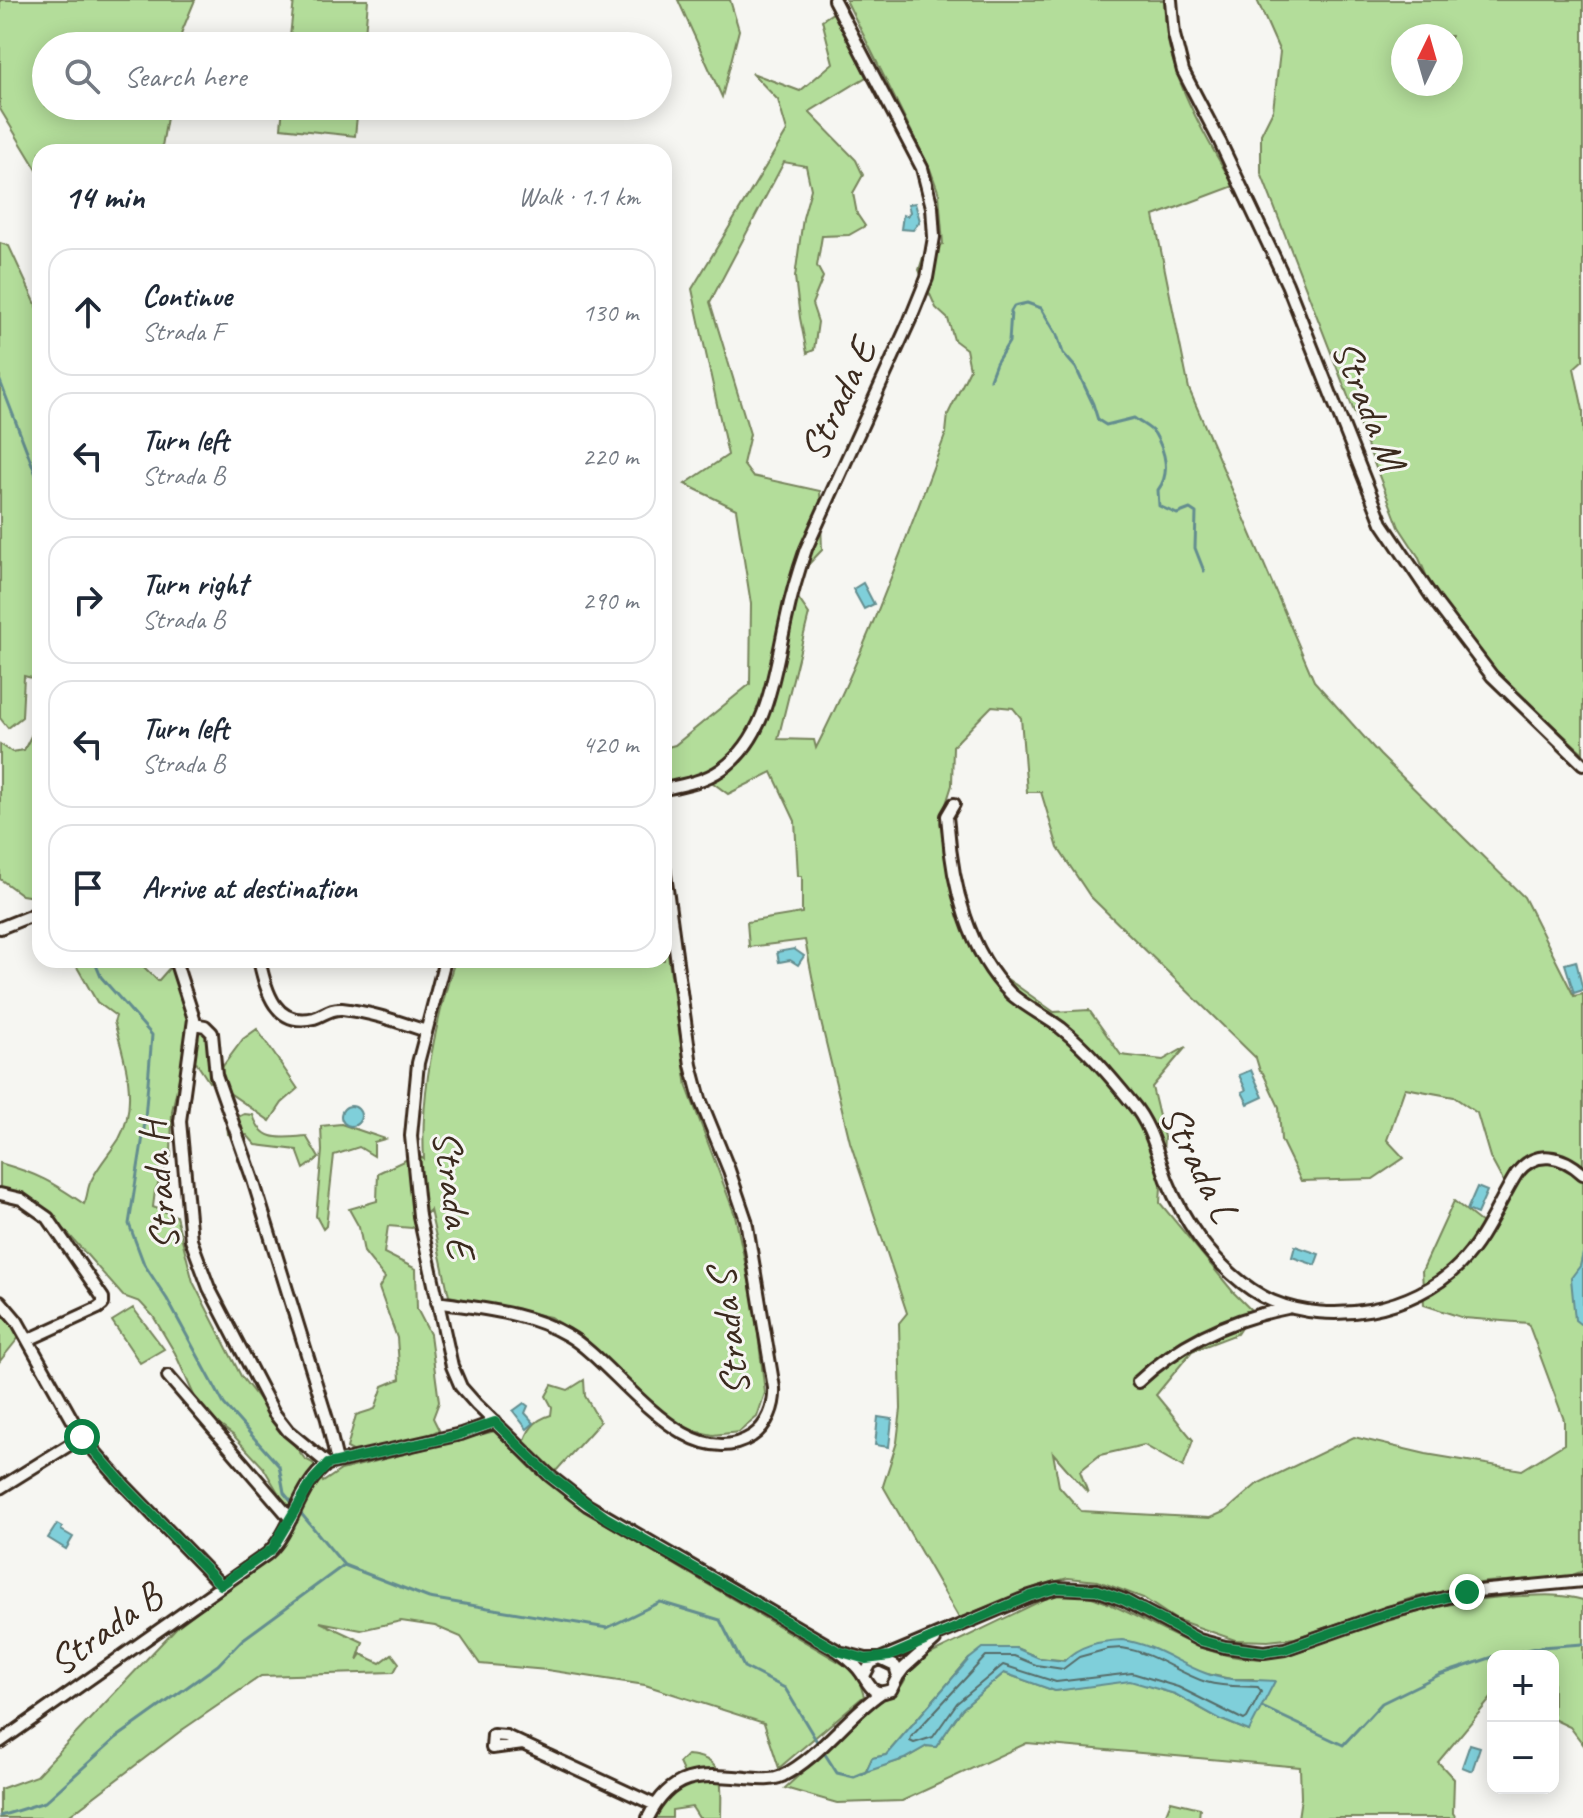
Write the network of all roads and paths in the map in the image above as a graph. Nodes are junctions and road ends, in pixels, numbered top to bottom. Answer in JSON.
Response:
{"nodes":[{"id":1,"x":834,"y":0,"type":"edge"},
{"id":2,"x":1171,"y":0,"type":"edge"},
{"id":3,"x":1583,"y":764,"type":"edge"},
{"id":4,"x":672,"y":787,"type":"edge"},
{"id":5,"x":954,"y":804,"type":"dead end"},
{"id":6,"x":32,"y":915,"type":"edge"},
{"id":7,"x":672,"y":926,"type":"edge"},
{"id":8,"x":0,"y":928,"type":"edge"},
{"id":9,"x":178,"y":968,"type":"edge"},
{"id":10,"x":262,"y":968,"type":"edge"},
{"id":11,"x":443,"y":968,"type":"edge"},
{"id":12,"x":194,"y":1024,"type":"junction"},
{"id":13,"x":426,"y":1031,"type":"junction"},
{"id":14,"x":1583,"y":1174,"type":"edge"},
{"id":15,"x":0,"y":1194,"type":"edge"},
{"id":16,"x":0,"y":1301,"type":"edge"},
{"id":17,"x":437,"y":1302,"type":"junction"},
{"id":18,"x":1293,"y":1307,"type":"junction"},
{"id":19,"x":28,"y":1340,"type":"junction"},
{"id":20,"x":168,"y":1376,"type":"dead end"},
{"id":21,"x":1138,"y":1382,"type":"dead end"},
{"id":22,"x":495,"y":1422,"type":"junction"},
{"id":23,"x":82,"y":1437,"type":"junction"},
{"id":24,"x":332,"y":1463,"type":"junction"},
{"id":25,"x":0,"y":1488,"type":"edge"},
{"id":26,"x":295,"y":1512,"type":"junction"},
{"id":27,"x":1583,"y":1581,"type":"edge"},
{"id":28,"x":1561,"y":1584,"type":"junction"},
{"id":29,"x":221,"y":1585,"type":"junction"},
{"id":30,"x":1583,"y":1590,"type":"edge"},
{"id":31,"x":943,"y":1634,"type":"junction"},
{"id":32,"x":838,"y":1651,"type":"junction"},
{"id":33,"x":880,"y":1659,"type":"junction"},
{"id":34,"x":898,"y":1676,"type":"junction"},
{"id":35,"x":864,"y":1679,"type":"junction"},
{"id":36,"x":881,"y":1693,"type":"junction"},
{"id":37,"x":860,"y":1708,"type":"junction"},
{"id":38,"x":0,"y":1742,"type":"edge"},
{"id":39,"x":523,"y":1744,"type":"dead end"},
{"id":40,"x":655,"y":1805,"type":"junction"},
{"id":41,"x":648,"y":1818,"type":"edge"}],
"edges":[{"from":1,"to":4,"type":"street","name":"Strada E"},
{"from":2,"to":3,"type":"street","name":"Strada M"},
{"from":5,"to":18,"type":"street","name":"Strada L"},
{"from":6,"to":8,"type":"street"},
{"from":7,"to":17,"type":"street","name":"Strada S"},
{"from":9,"to":12,"type":"street","name":"Strada H"},
{"from":10,"to":13,"type":"street"},
{"from":11,"to":13,"type":"street","name":"Strada E"},
{"from":12,"to":24,"type":"street"},
{"from":12,"to":24,"type":"street","name":"Strada H"},
{"from":13,"to":17,"type":"street","name":"Strada E"},
{"from":14,"to":18,"type":"street","name":"Strada L"},
{"from":15,"to":19,"type":"street"},
{"from":16,"to":19,"type":"street"},
{"from":17,"to":22,"type":"street","name":"Strada E"},
{"from":18,"to":21,"type":"street"},
{"from":19,"to":23,"type":"street"},
{"from":20,"to":26,"type":"street"},
{"from":22,"to":24,"type":"street"},
{"from":22,"to":32,"type":"street"},
{"from":23,"to":25,"type":"street"},
{"from":23,"to":29,"type":"street"},
{"from":24,"to":26,"type":"street","name":"Strada B"},
{"from":26,"to":29,"type":"street","name":"Strada B"},
{"from":27,"to":28,"type":"street"},
{"from":28,"to":30,"type":"street"},
{"from":28,"to":31,"type":"street"},
{"from":29,"to":38,"type":"street","name":"Strada B"},
{"from":31,"to":33,"type":"street"},
{"from":31,"to":34,"type":"street"},
{"from":32,"to":33,"type":"street"},
{"from":32,"to":35,"type":"street"},
{"from":33,"to":34,"type":"street"},
{"from":33,"to":35,"type":"street"},
{"from":34,"to":36,"type":"street"},
{"from":35,"to":36,"type":"street"},
{"from":35,"to":37,"type":"street"},
{"from":36,"to":37,"type":"street"},
{"from":37,"to":40,"type":"street"},
{"from":39,"to":40,"type":"street"},
{"from":40,"to":41,"type":"street"}]}
